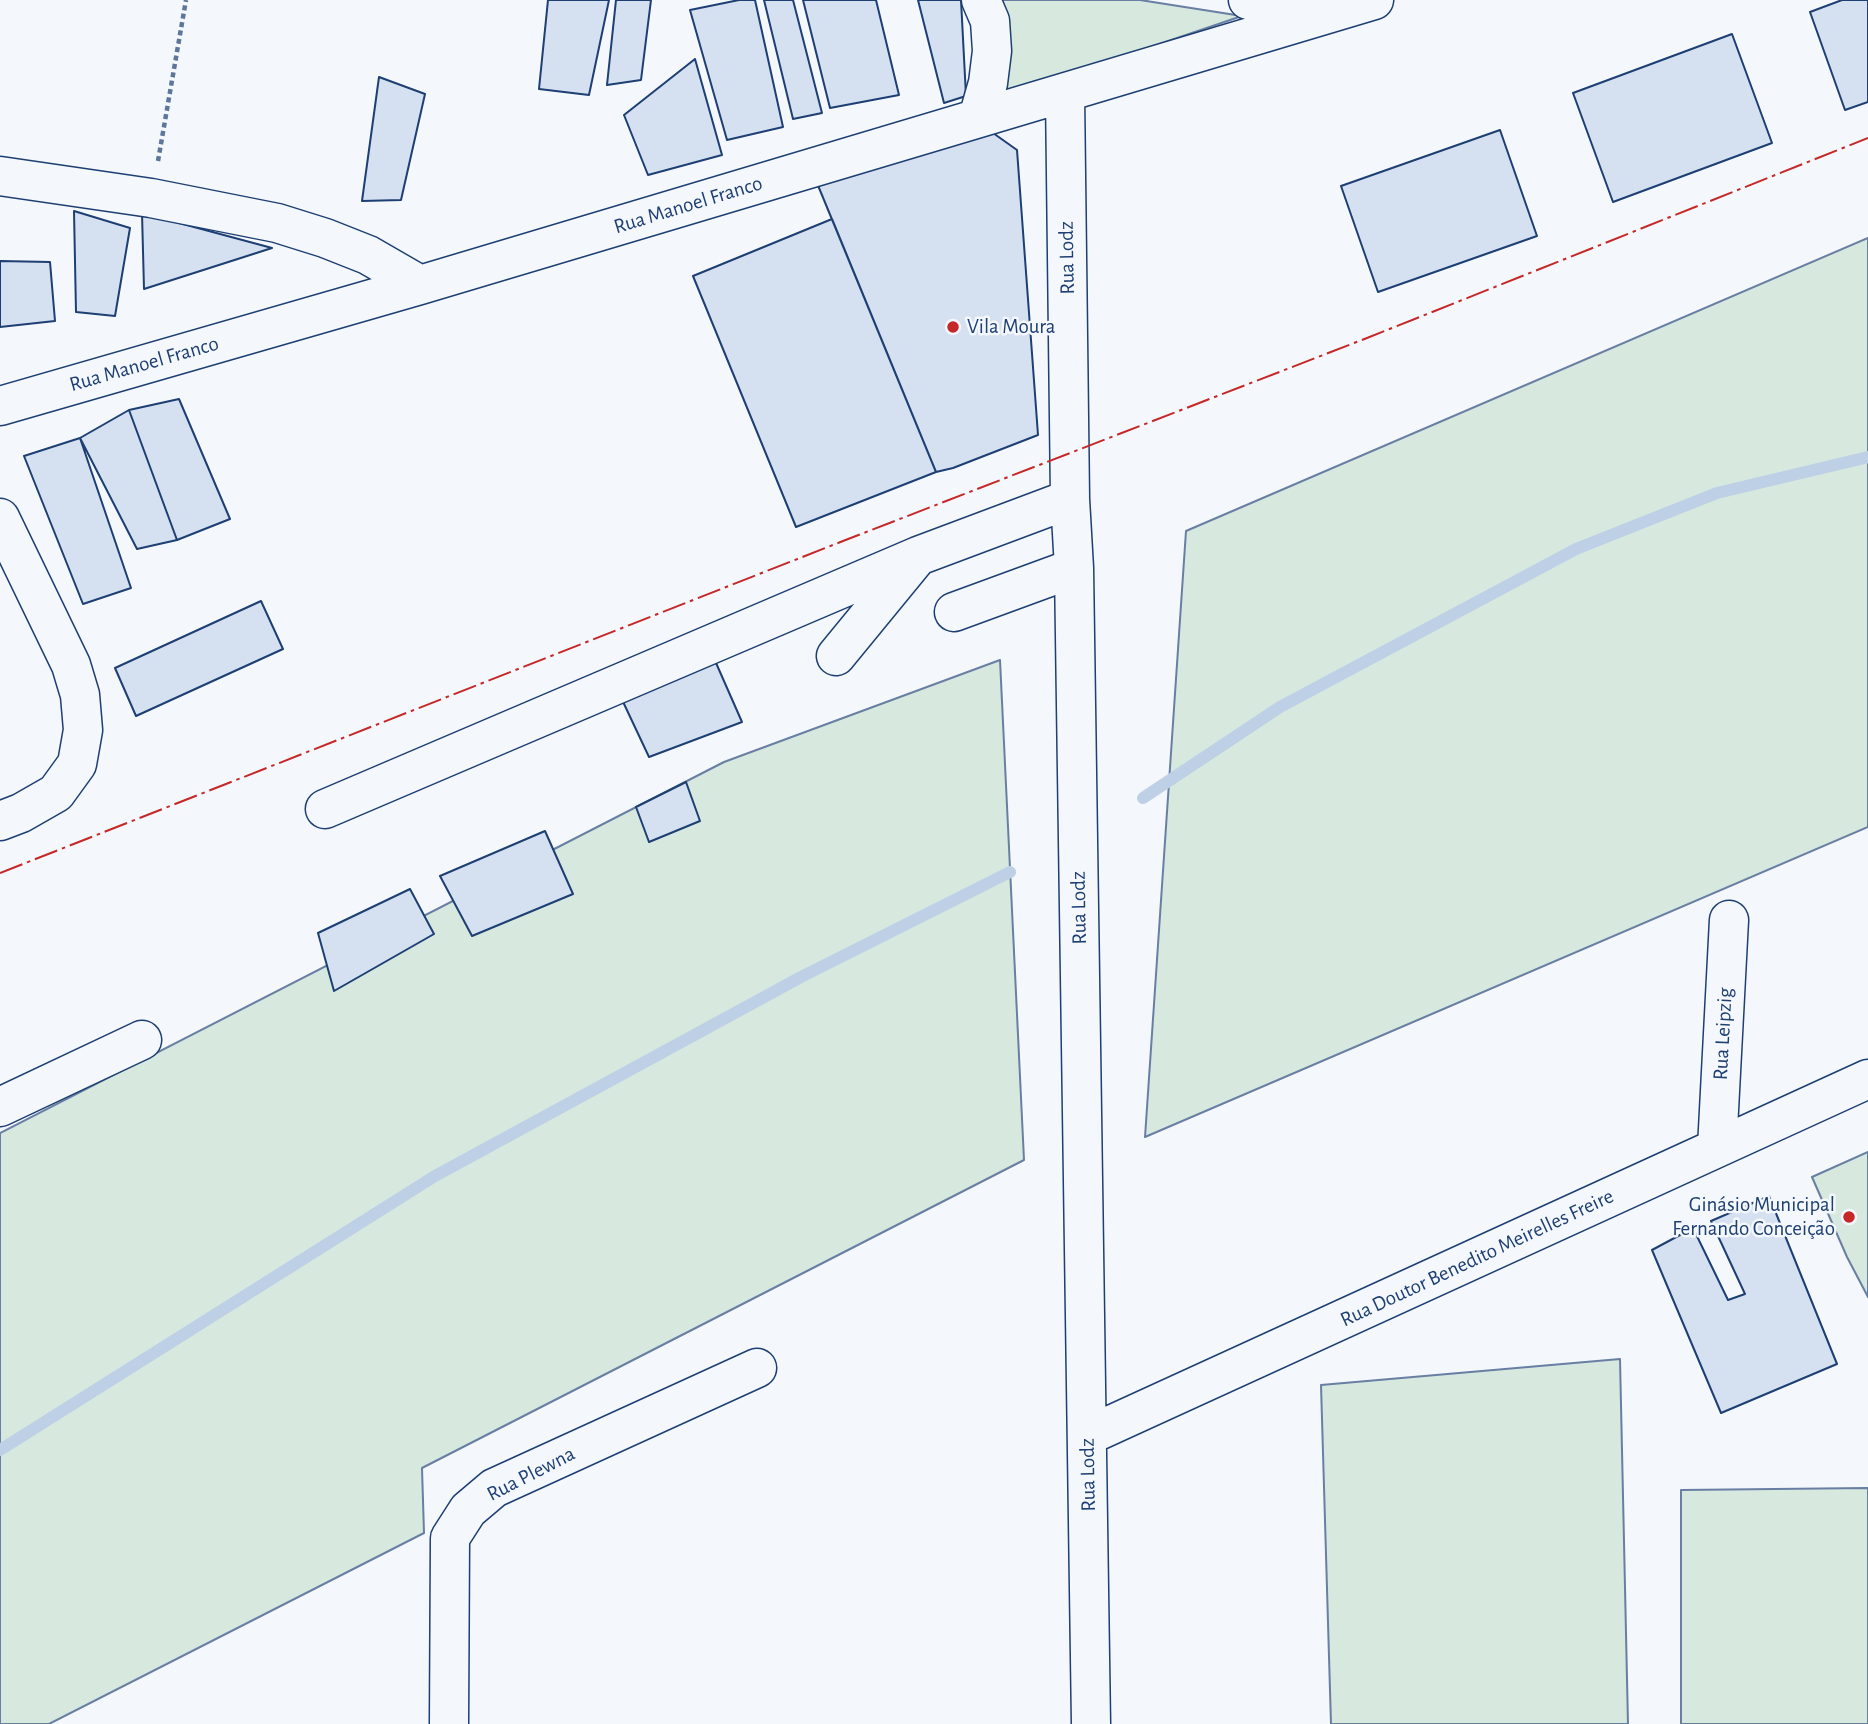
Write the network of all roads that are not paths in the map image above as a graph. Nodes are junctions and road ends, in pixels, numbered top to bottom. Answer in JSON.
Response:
{"nodes":[{"id":1,"x":981,"y":0,"type":"edge"},
{"id":2,"x":1248,"y":0,"type":"edge"},
{"id":3,"x":1374,"y":0,"type":"edge"},
{"id":4,"x":1328,"y":13,"type":"junction"},
{"id":5,"x":1065,"y":93,"type":"junction"},
{"id":6,"x":978,"y":118,"type":"junction"},
{"id":7,"x":0,"y":176,"type":"edge"},
{"id":8,"x":420,"y":285,"type":"junction"},
{"id":9,"x":0,"y":406,"type":"edge"},
{"id":10,"x":1070,"y":499,"type":"junction"},
{"id":11,"x":0,"y":518,"type":"edge"},
{"id":12,"x":918,"y":556,"type":"junction"},
{"id":13,"x":1074,"y":568,"type":"junction"},
{"id":14,"x":954,"y":612,"type":"dead end"},
{"id":15,"x":836,"y":656,"type":"dead end"},
{"id":16,"x":326,"y":809,"type":"dead end"},
{"id":17,"x":0,"y":821,"type":"edge"},
{"id":18,"x":1729,"y":920,"type":"dead end"},
{"id":19,"x":142,"y":1040,"type":"dead end"},
{"id":20,"x":1868,"y":1079,"type":"edge"},
{"id":21,"x":0,"y":1107,"type":"edge"},
{"id":22,"x":1717,"y":1148,"type":"junction"},
{"id":23,"x":757,"y":1368,"type":"dead end"},
{"id":24,"x":1087,"y":1436,"type":"junction"},
{"id":25,"x":449,"y":1724,"type":"edge"},
{"id":26,"x":1091,"y":1724,"type":"edge"}],
"edges":[{"from":1,"to":6,"type":"street"},
{"from":2,"to":4,"type":"street"},
{"from":3,"to":4,"type":"street","name":"Rua Manoel Franco"},
{"from":4,"to":5,"type":"street","name":"Rua Manoel Franco"},
{"from":5,"to":6,"type":"street","name":"Rua Manoel Franco"},
{"from":5,"to":10,"type":"street","name":"Rua Lodz"},
{"from":6,"to":8,"type":"street","name":"Rua Manoel Franco"},
{"from":7,"to":8,"type":"street"},
{"from":8,"to":9,"type":"street","name":"Rua Manoel Franco"},
{"from":10,"to":12,"type":"street"},
{"from":10,"to":13,"type":"street","name":"Rua Lodz"},
{"from":11,"to":17,"type":"street"},
{"from":12,"to":15,"type":"street"},
{"from":12,"to":16,"type":"street"},
{"from":13,"to":14,"type":"street"},
{"from":13,"to":24,"type":"street","name":"Rua Lodz"},
{"from":18,"to":22,"type":"street","name":"Rua Leipzig"},
{"from":19,"to":21,"type":"street"},
{"from":20,"to":22,"type":"street","name":"Rua Doutor Benedito Meirelles Freire"},
{"from":22,"to":24,"type":"street","name":"Rua Doutor Benedito Meirelles Freire"},
{"from":23,"to":25,"type":"street","name":"Rua Plewna"},
{"from":24,"to":26,"type":"street","name":"Rua Lodz"}]}
